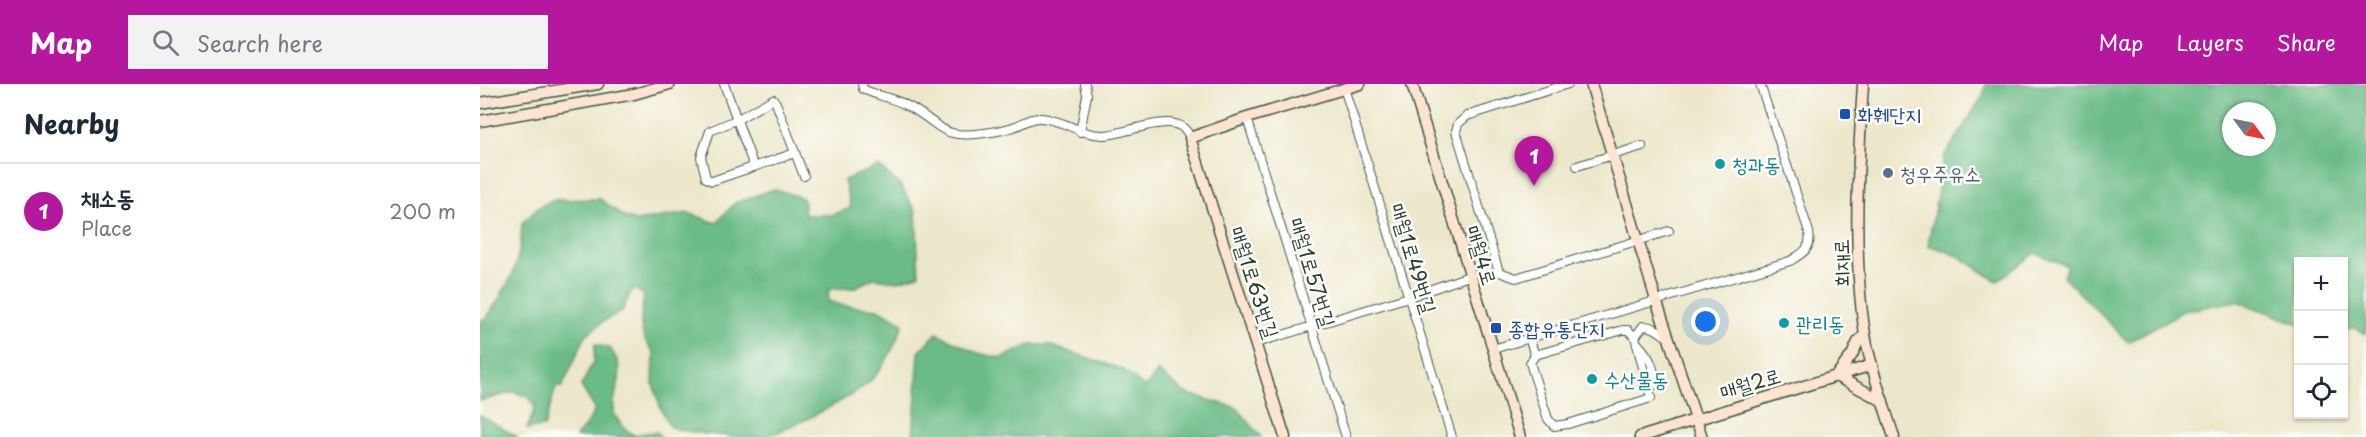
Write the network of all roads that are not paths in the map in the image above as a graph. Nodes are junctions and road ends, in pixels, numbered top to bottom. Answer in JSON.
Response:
{"nodes":[{"id":1,"x":598,"y":84,"type":"edge"},
{"id":2,"x":670,"y":84,"type":"edge"},
{"id":3,"x":724,"y":84,"type":"edge"},
{"id":4,"x":1085,"y":84,"type":"edge"},
{"id":5,"x":1360,"y":84,"type":"edge"},
{"id":6,"x":1412,"y":84,"type":"edge"},
{"id":7,"x":1568,"y":84,"type":"edge"},
{"id":8,"x":1591,"y":84,"type":"edge"},
{"id":9,"x":1760,"y":84,"type":"edge"},
{"id":10,"x":1863,"y":84,"type":"edge"},
{"id":11,"x":863,"y":87,"type":"edge"},
{"id":12,"x":1344,"y":88,"type":"junction"},
{"id":13,"x":480,"y":103,"type":"edge"},
{"id":14,"x":1247,"y":118,"type":"junction"},
{"id":15,"x":738,"y":119,"type":"junction"},
{"id":16,"x":486,"y":121,"type":"edge"},
{"id":17,"x":480,"y":128,"type":"edge"},
{"id":18,"x":1080,"y":132,"type":"junction"},
{"id":19,"x":1190,"y":138,"type":"junction"},
{"id":20,"x":1642,"y":146,"type":"dead end"},
{"id":21,"x":795,"y":153,"type":"junction"},
{"id":22,"x":1612,"y":156,"type":"junction"},
{"id":23,"x":1577,"y":166,"type":"dead end"},
{"id":24,"x":754,"y":168,"type":"junction"},
{"id":25,"x":804,"y":176,"type":"dead end"},
{"id":26,"x":1669,"y":231,"type":"dead end"},
{"id":27,"x":1637,"y":241,"type":"junction"},
{"id":28,"x":1469,"y":276,"type":"junction"},
{"id":29,"x":1409,"y":297,"type":"junction"},
{"id":30,"x":1656,"y":300,"type":"junction"},
{"id":31,"x":1313,"y":326,"type":"junction"},
{"id":32,"x":1865,"y":334,"type":"junction"},
{"id":33,"x":1529,"y":338,"type":"junction"},
{"id":34,"x":1669,"y":339,"type":"junction"},
{"id":35,"x":1636,"y":340,"type":"junction"},
{"id":36,"x":1256,"y":343,"type":"junction"},
{"id":37,"x":1493,"y":349,"type":"junction"},
{"id":38,"x":1535,"y":355,"type":"junction"},
{"id":39,"x":1872,"y":365,"type":"junction"},
{"id":40,"x":1836,"y":376,"type":"junction"},
{"id":41,"x":1654,"y":385,"type":"dead end"},
{"id":42,"x":1883,"y":401,"type":"junction"},
{"id":43,"x":1696,"y":419,"type":"junction"},
{"id":44,"x":1284,"y":437,"type":"edge"},
{"id":45,"x":1346,"y":437,"type":"edge"},
{"id":46,"x":1452,"y":437,"type":"edge"},
{"id":47,"x":1520,"y":437,"type":"edge"},
{"id":48,"x":1640,"y":437,"type":"edge"},
{"id":49,"x":1702,"y":437,"type":"edge"},
{"id":50,"x":1894,"y":437,"type":"edge"}],
"edges":[{"from":1,"to":13,"type":"street"},
{"from":2,"to":16,"type":"street"},
{"from":3,"to":15,"type":"street"},
{"from":4,"to":18,"type":"street"},
{"from":5,"to":12,"type":"street"},
{"from":6,"to":28,"type":"street","name":"매월4로"},
{"from":7,"to":27,"type":"street"},
{"from":8,"to":22,"type":"street"},
{"from":9,"to":30,"type":"street"},
{"from":10,"to":32,"type":"street","name":"회재로"},
{"from":11,"to":18,"type":"street"},
{"from":12,"to":14,"type":"street"},
{"from":12,"to":29,"type":"street","name":"매월1로49번길"},
{"from":14,"to":19,"type":"street"},
{"from":14,"to":31,"type":"street","name":"매월1로57번길"},
{"from":15,"to":21,"type":"street"},
{"from":15,"to":24,"type":"street"},
{"from":15,"to":24,"type":"street"},
{"from":16,"to":17,"type":"street"},
{"from":18,"to":19,"type":"street"},
{"from":19,"to":36,"type":"street","name":"매월1로63번길"},
{"from":20,"to":22,"type":"street"},
{"from":21,"to":24,"type":"street"},
{"from":21,"to":25,"type":"street"},
{"from":22,"to":23,"type":"street"},
{"from":22,"to":27,"type":"street"},
{"from":26,"to":27,"type":"street"},
{"from":27,"to":30,"type":"street"},
{"from":28,"to":29,"type":"street"},
{"from":28,"to":37,"type":"street","name":"매월4로"},
{"from":29,"to":31,"type":"street"},
{"from":29,"to":46,"type":"street","name":"매월1로49번길"},
{"from":30,"to":33,"type":"street"},
{"from":30,"to":34,"type":"street"},
{"from":31,"to":36,"type":"street"},
{"from":31,"to":45,"type":"street","name":"매월1로57번길"},
{"from":32,"to":39,"type":"street","name":"회재로"},
{"from":32,"to":40,"type":"street"},
{"from":33,"to":37,"type":"street"},
{"from":33,"to":38,"type":"street"},
{"from":34,"to":35,"type":"street"},
{"from":34,"to":43,"type":"street"},
{"from":35,"to":38,"type":"street"},
{"from":35,"to":38,"type":"street"},
{"from":35,"to":41,"type":"street"},
{"from":36,"to":44,"type":"street","name":"매월1로63번길"},
{"from":37,"to":47,"type":"street","name":"매월4로"},
{"from":39,"to":40,"type":"street","name":"매월2로"},
{"from":39,"to":42,"type":"street","name":"회재로"},
{"from":40,"to":42,"type":"street"},
{"from":40,"to":43,"type":"street","name":"매월2로"},
{"from":42,"to":50,"type":"street","name":"회재로"},
{"from":43,"to":48,"type":"street","name":"매월2로"},
{"from":43,"to":49,"type":"street"}]}
